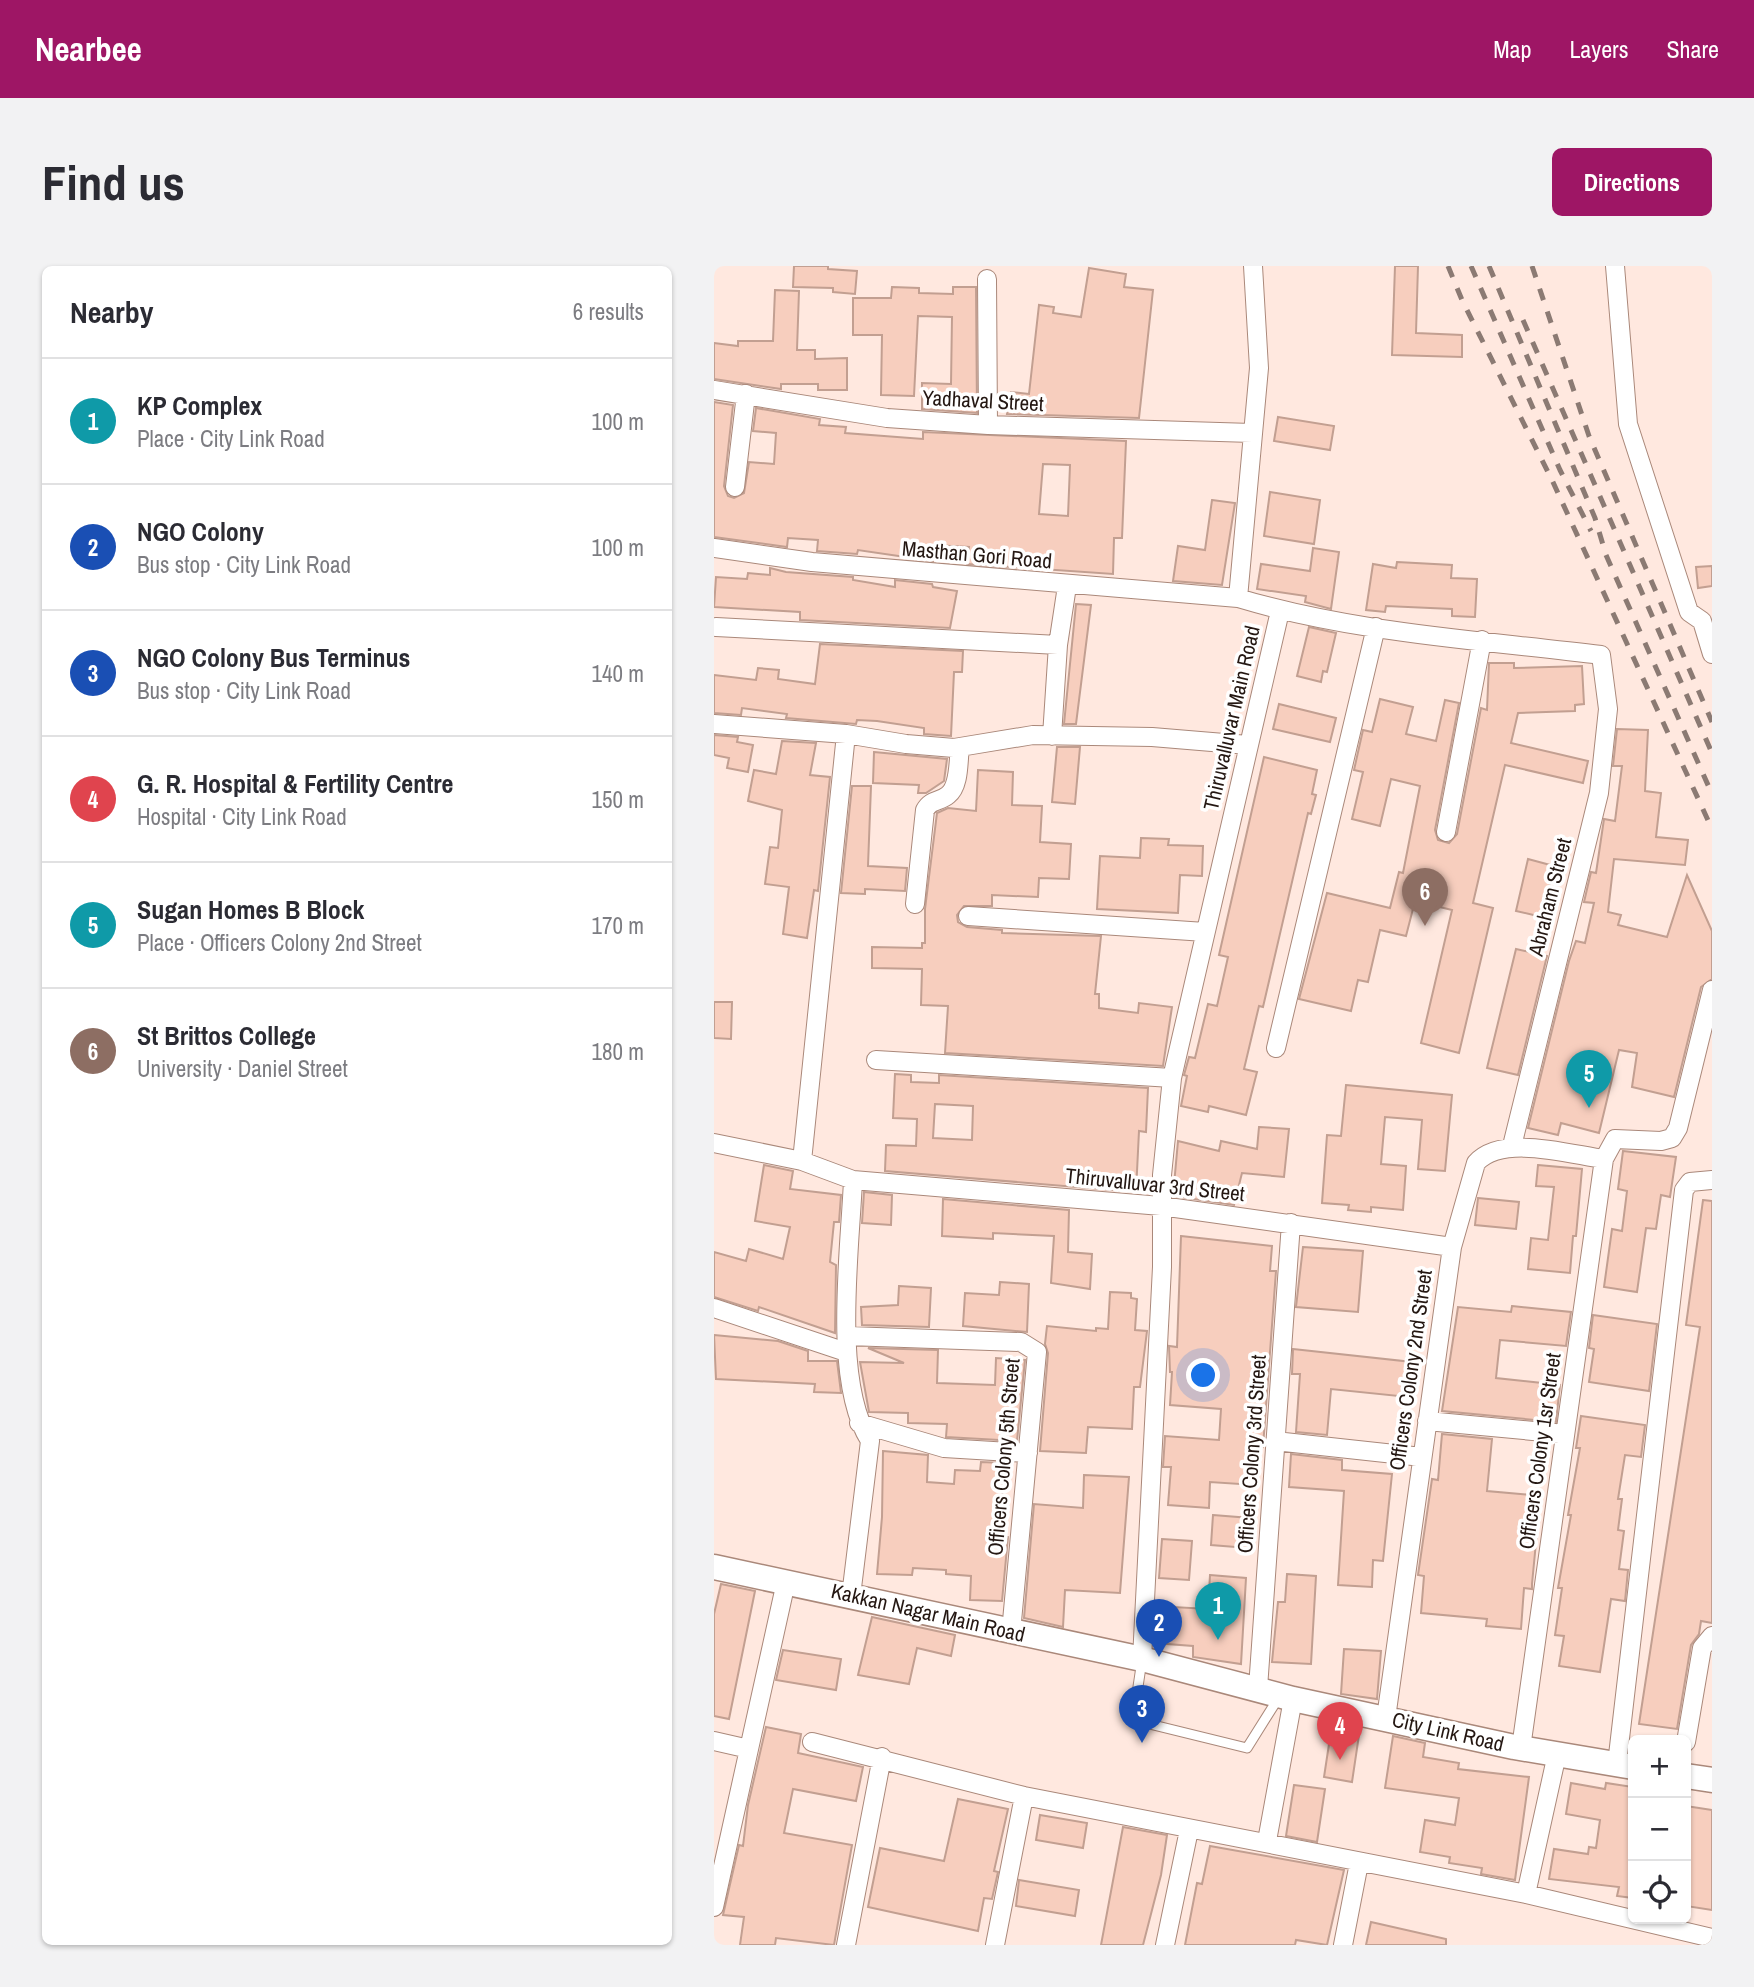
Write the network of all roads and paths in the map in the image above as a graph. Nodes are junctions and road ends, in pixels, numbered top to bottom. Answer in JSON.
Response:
{"nodes":[{"id":1,"x":1253,"y":266,"type":"edge"},
{"id":2,"x":1615,"y":266,"type":"edge"},
{"id":3,"x":987,"y":279,"type":"dead end"},
{"id":4,"x":714,"y":390,"type":"edge"},
{"id":5,"x":746,"y":394,"type":"junction"},
{"id":6,"x":988,"y":425,"type":"junction"},
{"id":7,"x":1252,"y":433,"type":"junction"},
{"id":8,"x":734,"y":487,"type":"dead end"},
{"id":9,"x":714,"y":548,"type":"edge"},
{"id":10,"x":1067,"y":586,"type":"junction"},
{"id":11,"x":1238,"y":598,"type":"junction"},
{"id":12,"x":1280,"y":611,"type":"junction"},
{"id":13,"x":1707,"y":621,"type":"edge"},
{"id":14,"x":716,"y":627,"type":"dead end"},
{"id":15,"x":1377,"y":627,"type":"junction"},
{"id":16,"x":1482,"y":640,"type":"junction"},
{"id":17,"x":1058,"y":645,"type":"junction"},
{"id":18,"x":1712,"y":654,"type":"edge"},
{"id":19,"x":714,"y":724,"type":"edge"},
{"id":20,"x":846,"y":734,"type":"junction"},
{"id":21,"x":1052,"y":736,"type":"junction"},
{"id":22,"x":1248,"y":745,"type":"junction"},
{"id":23,"x":960,"y":747,"type":"junction"},
{"id":24,"x":1446,"y":832,"type":"dead end"},
{"id":25,"x":915,"y":904,"type":"dead end"},
{"id":26,"x":968,"y":916,"type":"dead end"},
{"id":27,"x":1205,"y":932,"type":"junction"},
{"id":28,"x":1712,"y":990,"type":"edge"},
{"id":29,"x":1276,"y":1048,"type":"dead end"},
{"id":30,"x":876,"y":1060,"type":"dead end"},
{"id":31,"x":1172,"y":1078,"type":"junction"},
{"id":32,"x":714,"y":1143,"type":"edge"},
{"id":33,"x":1512,"y":1146,"type":"junction"},
{"id":34,"x":1604,"y":1159,"type":"junction"},
{"id":35,"x":802,"y":1161,"type":"junction"},
{"id":36,"x":853,"y":1180,"type":"junction"},
{"id":37,"x":1712,"y":1180,"type":"edge"},
{"id":38,"x":1161,"y":1206,"type":"junction"},
{"id":39,"x":1291,"y":1223,"type":"junction"},
{"id":40,"x":1452,"y":1247,"type":"junction"},
{"id":41,"x":714,"y":1308,"type":"edge"},
{"id":42,"x":847,"y":1344,"type":"junction"},
{"id":43,"x":1427,"y":1421,"type":"junction"},
{"id":44,"x":859,"y":1423,"type":"junction"},
{"id":45,"x":1565,"y":1434,"type":"junction"},
{"id":46,"x":1275,"y":1441,"type":"junction"},
{"id":47,"x":1028,"y":1453,"type":"junction"},
{"id":48,"x":1422,"y":1457,"type":"junction"},
{"id":49,"x":714,"y":1567,"type":"edge"},
{"id":50,"x":786,"y":1582,"type":"junction"},
{"id":51,"x":851,"y":1596,"type":"junction"},
{"id":52,"x":1011,"y":1632,"type":"junction"},
{"id":53,"x":1712,"y":1636,"type":"edge"},
{"id":54,"x":1142,"y":1659,"type":"junction"},
{"id":55,"x":1277,"y":1694,"type":"junction"},
{"id":56,"x":1385,"y":1718,"type":"junction"},
{"id":57,"x":1687,"y":1735,"type":"edge"},
{"id":58,"x":714,"y":1741,"type":"edge"},
{"id":59,"x":812,"y":1742,"type":"dead end"},
{"id":60,"x":1521,"y":1748,"type":"junction"},
{"id":61,"x":749,"y":1749,"type":"junction"},
{"id":62,"x":1557,"y":1754,"type":"junction"},
{"id":63,"x":882,"y":1757,"type":"junction"},
{"id":64,"x":1625,"y":1765,"type":"edge"},
{"id":65,"x":1691,"y":1777,"type":"edge"},
{"id":66,"x":1712,"y":1780,"type":"edge"},
{"id":67,"x":1024,"y":1796,"type":"junction"},
{"id":68,"x":1189,"y":1830,"type":"junction"},
{"id":69,"x":1267,"y":1841,"type":"junction"},
{"id":70,"x":720,"y":1851,"type":"edge"},
{"id":71,"x":1359,"y":1863,"type":"junction"},
{"id":72,"x":1526,"y":1895,"type":"junction"},
{"id":73,"x":714,"y":1907,"type":"edge"},
{"id":74,"x":1665,"y":1937,"type":"edge"},
{"id":75,"x":1712,"y":1938,"type":"edge"},
{"id":76,"x":846,"y":1945,"type":"edge"},
{"id":77,"x":995,"y":1945,"type":"edge"},
{"id":78,"x":1166,"y":1945,"type":"edge"},
{"id":79,"x":1343,"y":1945,"type":"edge"}],
"edges":[{"from":1,"to":7,"type":"street","name":"Thiruvalluvar Main Road"},
{"from":2,"to":13,"type":"street"},
{"from":3,"to":6,"type":"street"},
{"from":4,"to":5,"type":"street","name":"Yadhaval Street"},
{"from":5,"to":6,"type":"street","name":"Yadhaval Street"},
{"from":5,"to":8,"type":"street"},
{"from":6,"to":7,"type":"street","name":"Yadhaval Street"},
{"from":7,"to":11,"type":"street","name":"Thiruvalluvar Main Road"},
{"from":9,"to":10,"type":"street","name":"Masthan Gori Road"},
{"from":10,"to":11,"type":"street","name":"Masthan Gori Road"},
{"from":10,"to":17,"type":"street"},
{"from":11,"to":12,"type":"street","name":"Thiruvalluvar Main Road"},
{"from":12,"to":15,"type":"street"},
{"from":12,"to":22,"type":"street","name":"Thiruvalluvar Main Road"},
{"from":13,"to":18,"type":"street"},
{"from":14,"to":17,"type":"street"},
{"from":15,"to":16,"type":"street"},
{"from":15,"to":29,"type":"street"},
{"from":16,"to":24,"type":"street"},
{"from":16,"to":33,"type":"street","name":"Abraham Street"},
{"from":17,"to":21,"type":"street"},
{"from":19,"to":20,"type":"street"},
{"from":20,"to":23,"type":"street"},
{"from":20,"to":35,"type":"street"},
{"from":21,"to":22,"type":"street"},
{"from":21,"to":23,"type":"street"},
{"from":22,"to":27,"type":"street","name":"Thiruvalluvar Main Road"},
{"from":23,"to":25,"type":"street"},
{"from":26,"to":27,"type":"street"},
{"from":27,"to":31,"type":"street","name":"Thiruvalluvar Main Road"},
{"from":28,"to":34,"type":"street"},
{"from":30,"to":31,"type":"street"},
{"from":31,"to":38,"type":"street","name":"Thiruvalluvar Main Road"},
{"from":32,"to":35,"type":"street","name":"Thiruvalluvar 3rd Street"},
{"from":33,"to":34,"type":"street","name":"Officers Colony 2nd Street"},
{"from":33,"to":40,"type":"street","name":"Officers Colony 2nd Street"},
{"from":34,"to":45,"type":"street","name":"Officers Colony 1sr Street"},
{"from":35,"to":36,"type":"street","name":"Thiruvalluvar 3rd Street"},
{"from":36,"to":38,"type":"street","name":"Thiruvalluvar 3rd Street"},
{"from":36,"to":42,"type":"street"},
{"from":37,"to":64,"type":"street"},
{"from":38,"to":39,"type":"street","name":"Thiruvalluvar 3rd Street"},
{"from":38,"to":54,"type":"street","name":"Thiruvalluvar Main Road"},
{"from":39,"to":40,"type":"street","name":"Thiruvalluvar 3rd Street"},
{"from":39,"to":46,"type":"street","name":"Officers Colony 3rd Street"},
{"from":40,"to":43,"type":"street","name":"Officers Colony 2nd Street"},
{"from":41,"to":42,"type":"street"},
{"from":42,"to":44,"type":"street"},
{"from":42,"to":47,"type":"street","name":"Officers Colony 5th Street"},
{"from":43,"to":45,"type":"street"},
{"from":43,"to":48,"type":"street","name":"Officers Colony 2nd Street"},
{"from":44,"to":47,"type":"street"},
{"from":44,"to":51,"type":"street"},
{"from":45,"to":60,"type":"street","name":"Officers Colony 1sr Street"},
{"from":46,"to":48,"type":"street"},
{"from":46,"to":55,"type":"street","name":"Officers Colony 3rd Street"},
{"from":47,"to":52,"type":"street","name":"Officers Colony 5th Street"},
{"from":48,"to":56,"type":"street","name":"Officers Colony 2nd Street"},
{"from":49,"to":50,"type":"street","name":"Kakkan Nagar Main Road"},
{"from":50,"to":51,"type":"street","name":"Kakkan Nagar Main Road"},
{"from":50,"to":61,"type":"street"},
{"from":51,"to":52,"type":"street","name":"Kakkan Nagar Main Road"},
{"from":52,"to":54,"type":"street","name":"Kakkan Nagar Main Road"},
{"from":53,"to":57,"type":"street"},
{"from":54,"to":55,"type":"street","name":"City Link Road"},
{"from":54,"to":55,"type":"lane"},
{"from":55,"to":56,"type":"street","name":"City Link Road"},
{"from":55,"to":69,"type":"street","name":"Officers Colony 3rd Street"},
{"from":56,"to":60,"type":"street","name":"City Link Road"},
{"from":58,"to":61,"type":"street"},
{"from":59,"to":63,"type":"street"},
{"from":60,"to":62,"type":"street","name":"City Link Road"},
{"from":61,"to":70,"type":"street"},
{"from":62,"to":64,"type":"street","name":"City Link Road"},
{"from":62,"to":72,"type":"street"},
{"from":63,"to":67,"type":"street"},
{"from":63,"to":76,"type":"street"},
{"from":65,"to":66,"type":"street"},
{"from":67,"to":68,"type":"street"},
{"from":67,"to":77,"type":"street"},
{"from":68,"to":69,"type":"street"},
{"from":68,"to":78,"type":"street"},
{"from":69,"to":71,"type":"street"},
{"from":70,"to":73,"type":"street"},
{"from":71,"to":72,"type":"street"},
{"from":71,"to":79,"type":"street"},
{"from":72,"to":74,"type":"street"},
{"from":74,"to":75,"type":"street"}]}
